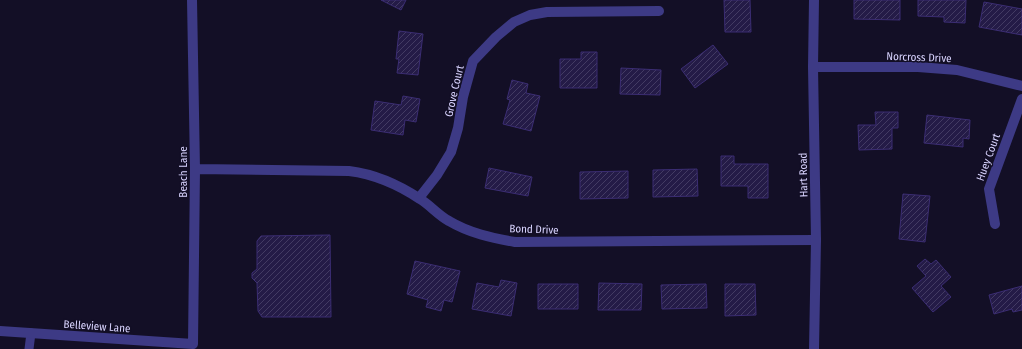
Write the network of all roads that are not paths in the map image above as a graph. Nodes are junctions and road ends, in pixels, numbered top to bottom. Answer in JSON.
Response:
{"nodes":[{"id":1,"x":192,"y":0,"type":"edge"},
{"id":2,"x":814,"y":0,"type":"edge"},
{"id":3,"x":659,"y":11,"type":"dead end"},
{"id":4,"x":813,"y":67,"type":"junction"},
{"id":5,"x":1022,"y":86,"type":"edge"},
{"id":6,"x":1022,"y":99,"type":"edge"},
{"id":7,"x":196,"y":169,"type":"junction"},
{"id":8,"x":419,"y":198,"type":"junction"},
{"id":9,"x":995,"y":224,"type":"dead end"},
{"id":10,"x":816,"y":240,"type":"junction"},
{"id":11,"x":0,"y":331,"type":"edge"},
{"id":12,"x":30,"y":333,"type":"junction"},
{"id":13,"x":193,"y":344,"type":"joint"},
{"id":14,"x":29,"y":349,"type":"edge"},
{"id":15,"x":814,"y":349,"type":"edge"}],
"edges":[{"from":1,"to":7,"type":"street","name":"Beach Lane"},
{"from":2,"to":4,"type":"street","name":"Hart Road"},
{"from":3,"to":8,"type":"street","name":"Grove Court"},
{"from":4,"to":5,"type":"street","name":"Norcross Drive"},
{"from":4,"to":10,"type":"street","name":"Hart Road"},
{"from":6,"to":9,"type":"street","name":"Huey Court"},
{"from":7,"to":8,"type":"street","name":"Bond Drive"},
{"from":7,"to":13,"type":"street","name":"Beach Lane"},
{"from":8,"to":10,"type":"street","name":"Bond Drive"},
{"from":10,"to":15,"type":"street","name":"Hart Road"},
{"from":11,"to":12,"type":"street","name":"Belleview Lane"},
{"from":12,"to":13,"type":"street","name":"Belleview Lane"},
{"from":12,"to":14,"type":"lane"}]}
